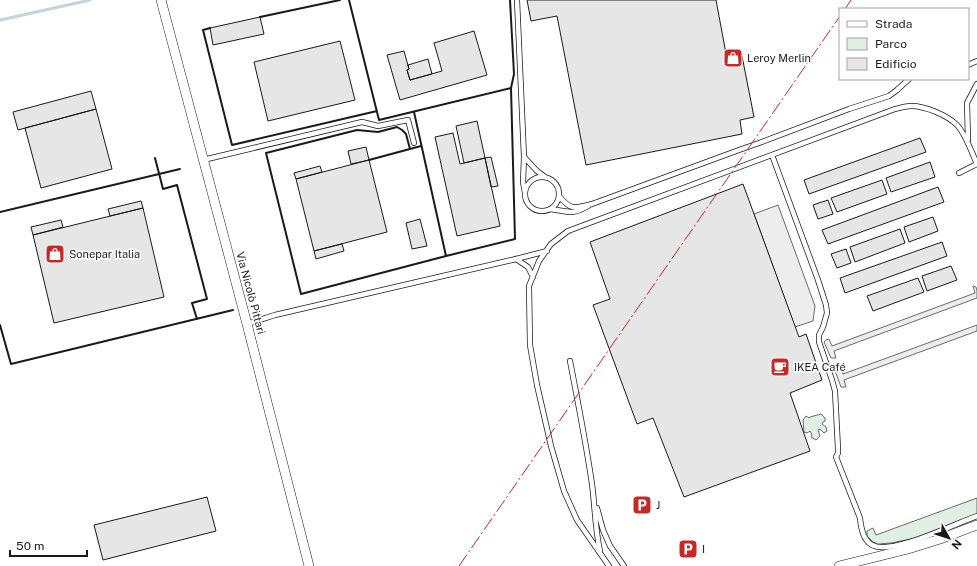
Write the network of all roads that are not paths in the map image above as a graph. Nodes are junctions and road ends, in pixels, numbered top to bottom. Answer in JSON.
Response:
{"nodes":[{"id":1,"x":161,"y":0,"type":"edge"},
{"id":2,"x":517,"y":0,"type":"edge"},
{"id":3,"x":908,"y":80,"type":"edge"},
{"id":4,"x":977,"y":84,"type":"edge"},
{"id":5,"x":968,"y":142,"type":"junction"},
{"id":6,"x":414,"y":143,"type":"dead end"},
{"id":7,"x":772,"y":155,"type":"junction"},
{"id":8,"x":524,"y":157,"type":"junction"},
{"id":9,"x":203,"y":160,"type":"junction"},
{"id":10,"x":977,"y":164,"type":"edge"},
{"id":11,"x":959,"y":173,"type":"dead end"},
{"id":12,"x":547,"y":178,"type":"junction"},
{"id":13,"x":525,"y":193,"type":"junction"},
{"id":14,"x":559,"y":196,"type":"junction"},
{"id":15,"x":592,"y":204,"type":"junction"},
{"id":16,"x":550,"y":209,"type":"junction"},
{"id":17,"x":547,"y":250,"type":"junction"},
{"id":18,"x":516,"y":258,"type":"junction"},
{"id":19,"x":533,"y":277,"type":"junction"},
{"id":20,"x":247,"y":324,"type":"junction"},
{"id":21,"x":570,"y":361,"type":"dead end"},
{"id":22,"x":593,"y":494,"type":"junction"},
{"id":23,"x":977,"y":516,"type":"edge"},
{"id":24,"x":977,"y":525,"type":"edge"},
{"id":25,"x":601,"y":555,"type":"junction"},
{"id":26,"x":309,"y":566,"type":"edge"},
{"id":27,"x":608,"y":566,"type":"edge"},
{"id":28,"x":624,"y":566,"type":"edge"},
{"id":29,"x":839,"y":566,"type":"edge"}],
"edges":[{"from":1,"to":9,"type":"street","name":"Via Nicolò Pittari"},
{"from":2,"to":8,"type":"lane"},
{"from":3,"to":15,"type":"lane"},
{"from":4,"to":5,"type":"lane"},
{"from":5,"to":7,"type":"lane"},
{"from":5,"to":10,"type":"lane"},
{"from":6,"to":9,"type":"lane"},
{"from":7,"to":17,"type":"lane"},
{"from":7,"to":23,"type":"lane"},
{"from":8,"to":12,"type":"lane"},
{"from":8,"to":13,"type":"lane"},
{"from":9,"to":20,"type":"street","name":"Via Nicolò Pittari"},
{"from":10,"to":11,"type":"lane"},
{"from":12,"to":13,"type":"lane"},
{"from":12,"to":14,"type":"lane"},
{"from":13,"to":16,"type":"lane"},
{"from":14,"to":15,"type":"lane"},
{"from":14,"to":16,"type":"lane"},
{"from":15,"to":16,"type":"lane"},
{"from":17,"to":18,"type":"lane"},
{"from":17,"to":19,"type":"lane"},
{"from":18,"to":19,"type":"lane"},
{"from":18,"to":20,"type":"lane"},
{"from":19,"to":25,"type":"lane"},
{"from":20,"to":26,"type":"street","name":"Via Nicolò Pittari"},
{"from":21,"to":22,"type":"lane"},
{"from":22,"to":25,"type":"lane"},
{"from":22,"to":28,"type":"lane"},
{"from":24,"to":29,"type":"street"},
{"from":25,"to":27,"type":"lane"}]}
